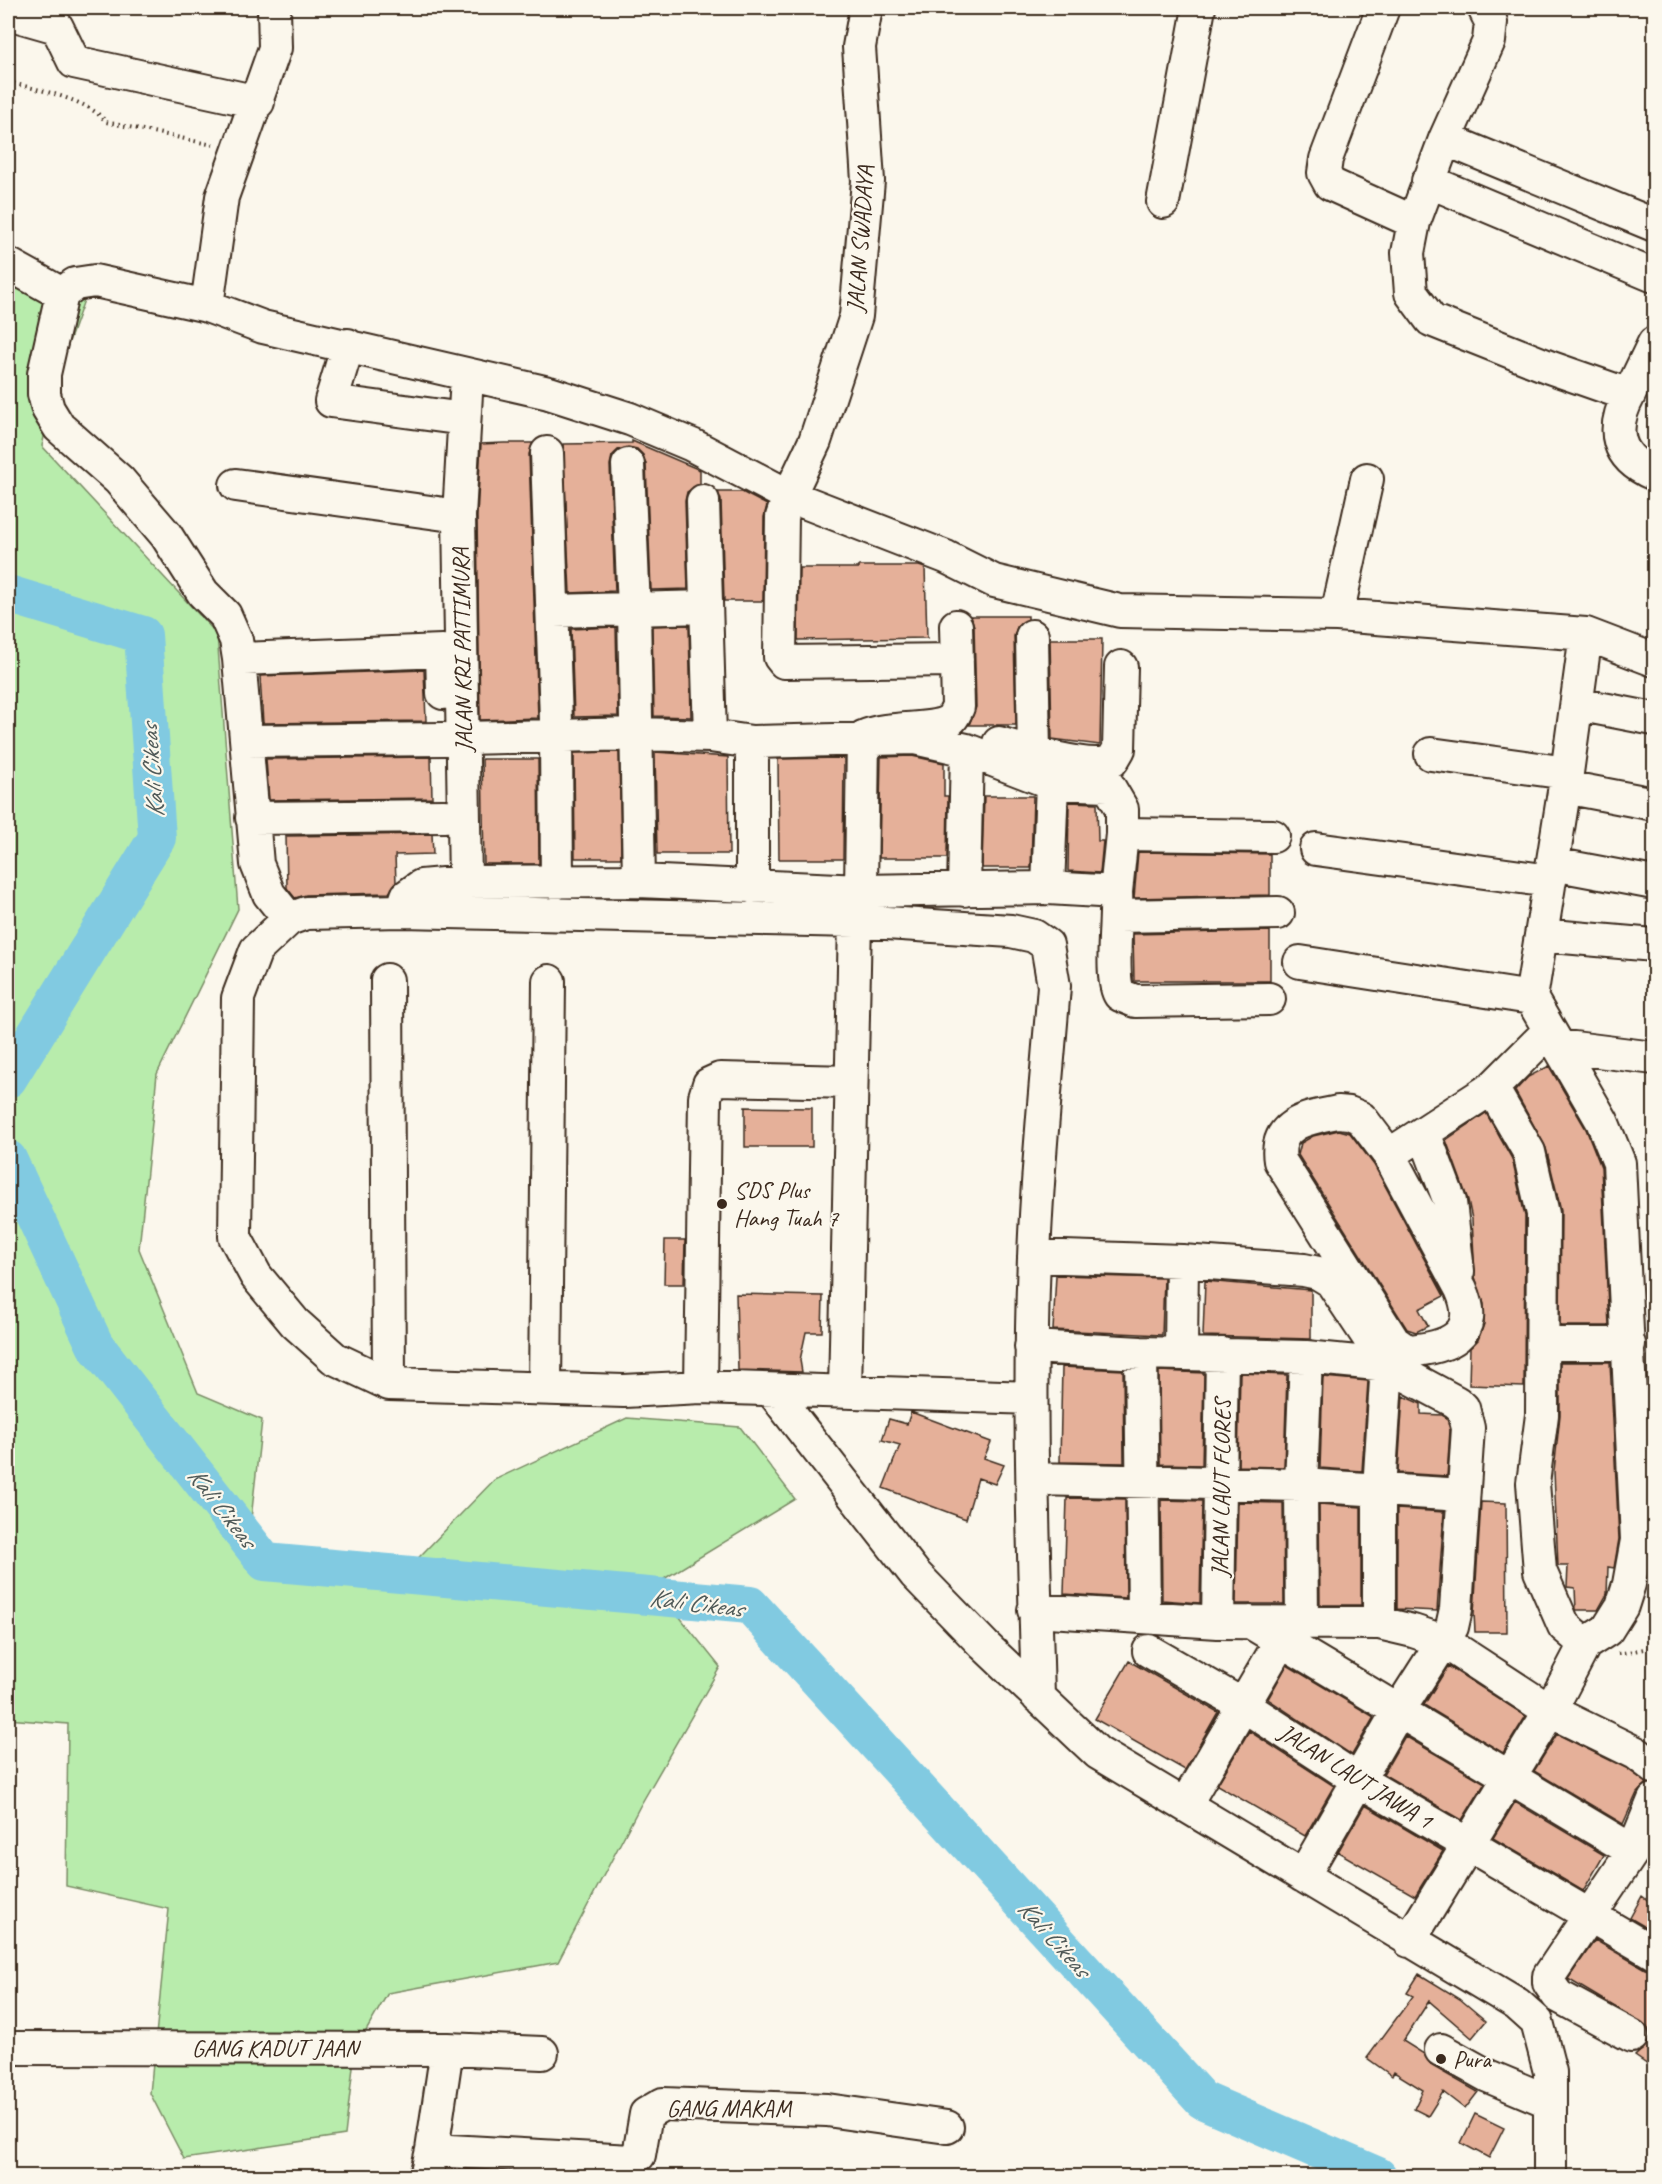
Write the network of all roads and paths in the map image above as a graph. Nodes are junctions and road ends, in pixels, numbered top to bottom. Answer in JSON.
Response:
{"nodes":[{"id":1,"x":274,"y":8,"type":"edge"},
{"id":2,"x":866,"y":8,"type":"edge"},
{"id":3,"x":1198,"y":8,"type":"edge"},
{"id":4,"x":1383,"y":8,"type":"edge"},
{"id":5,"x":1484,"y":8,"type":"edge"},
{"id":6,"x":8,"y":14,"type":"edge"},
{"id":7,"x":8,"y":82,"type":"edge"},
{"id":8,"x":258,"y":102,"type":"junction"},
{"id":9,"x":1444,"y":139,"type":"junction"},
{"id":10,"x":239,"y":151,"type":"junction"},
{"id":11,"x":1428,"y":181,"type":"junction"},
{"id":12,"x":1162,"y":202,"type":"dead end"},
{"id":13,"x":1414,"y":222,"type":"junction"},
{"id":14,"x":1654,"y":225,"type":"edge"},
{"id":15,"x":8,"y":264,"type":"edge"},
{"id":16,"x":1654,"y":276,"type":"edge"},
{"id":17,"x":62,"y":294,"type":"junction"},
{"id":18,"x":207,"y":306,"type":"junction"},
{"id":19,"x":1654,"y":343,"type":"edge"},
{"id":20,"x":348,"y":345,"type":"junction"},
{"id":21,"x":467,"y":376,"type":"junction"},
{"id":22,"x":1629,"y":395,"type":"junction"},
{"id":23,"x":464,"y":419,"type":"junction"},
{"id":24,"x":547,"y":453,"type":"dead end"},
{"id":25,"x":628,"y":465,"type":"dead end"},
{"id":26,"x":1654,"y":474,"type":"edge"},
{"id":27,"x":1367,"y":479,"type":"dead end"},
{"id":28,"x":236,"y":485,"type":"dead end"},
{"id":29,"x":789,"y":496,"type":"junction"},
{"id":30,"x":703,"y":501,"type":"dead end"},
{"id":31,"x":459,"y":516,"type":"junction"},
{"id":32,"x":706,"y":607,"type":"junction"},
{"id":33,"x":634,"y":609,"type":"junction"},
{"id":34,"x":554,"y":611,"type":"junction"},
{"id":35,"x":1337,"y":615,"type":"junction"},
{"id":36,"x":956,"y":626,"type":"dead end"},
{"id":37,"x":1586,"y":634,"type":"junction"},
{"id":38,"x":1032,"y":636,"type":"dead end"},
{"id":39,"x":239,"y":659,"type":"junction"},
{"id":40,"x":957,"y":660,"type":"junction"},
{"id":41,"x":1654,"y":660,"type":"edge"},
{"id":42,"x":1121,"y":667,"type":"dead end"},
{"id":43,"x":1577,"y":704,"type":"junction"},
{"id":44,"x":1654,"y":719,"type":"edge"},
{"id":45,"x":941,"y":724,"type":"junction"},
{"id":46,"x":556,"y":728,"type":"junction"},
{"id":47,"x":637,"y":734,"type":"junction"},
{"id":48,"x":710,"y":736,"type":"junction"},
{"id":49,"x":454,"y":738,"type":"junction"},
{"id":50,"x":863,"y":738,"type":"junction"},
{"id":51,"x":248,"y":741,"type":"junction"},
{"id":52,"x":752,"y":742,"type":"junction"},
{"id":53,"x":967,"y":750,"type":"junction"},
{"id":54,"x":1034,"y":754,"type":"junction"},
{"id":55,"x":1431,"y":754,"type":"dead end"},
{"id":56,"x":1566,"y":780,"type":"junction"},
{"id":57,"x":1052,"y":783,"type":"junction"},
{"id":58,"x":1654,"y":804,"type":"edge"},
{"id":59,"x":444,"y":816,"type":"junction"},
{"id":60,"x":252,"y":818,"type":"junction"},
{"id":61,"x":1122,"y":834,"type":"junction"},
{"id":62,"x":1273,"y":836,"type":"dead end"},
{"id":63,"x":1316,"y":849,"type":"dead end"},
{"id":64,"x":1551,"y":873,"type":"junction"},
{"id":65,"x":455,"y":882,"type":"junction"},
{"id":66,"x":639,"y":882,"type":"junction"},
{"id":67,"x":557,"y":883,"type":"junction"},
{"id":68,"x":1654,"y":883,"type":"edge"},
{"id":69,"x":752,"y":887,"type":"junction"},
{"id":70,"x":1048,"y":888,"type":"junction"},
{"id":71,"x":964,"y":890,"type":"junction"},
{"id":72,"x":1117,"y":904,"type":"junction"},
{"id":73,"x":858,"y":906,"type":"junction"},
{"id":74,"x":402,"y":911,"type":"junction"},
{"id":75,"x":1278,"y":913,"type":"dead end"},
{"id":76,"x":289,"y":919,"type":"junction"},
{"id":77,"x":1541,"y":935,"type":"junction"},
{"id":78,"x":1654,"y":945,"type":"edge"},
{"id":79,"x":1300,"y":962,"type":"dead end"},
{"id":80,"x":387,"y":980,"type":"dead end"},
{"id":81,"x":549,"y":981,"type":"dead end"},
{"id":82,"x":1531,"y":998,"type":"junction"},
{"id":83,"x":1269,"y":999,"type":"dead end"},
{"id":84,"x":1554,"y":1039,"type":"junction"},
{"id":85,"x":1654,"y":1058,"type":"edge"},
{"id":86,"x":851,"y":1082,"type":"junction"},
{"id":87,"x":1492,"y":1088,"type":"junction"},
{"id":88,"x":1424,"y":1133,"type":"junction"},
{"id":89,"x":1389,"y":1155,"type":"junction"},
{"id":90,"x":1034,"y":1256,"type":"junction"},
{"id":91,"x":1182,"y":1261,"type":"junction"},
{"id":92,"x":1461,"y":1290,"type":"junction"},
{"id":93,"x":1543,"y":1344,"type":"junction"},
{"id":94,"x":1629,"y":1344,"type":"junction"},
{"id":95,"x":1031,"y":1347,"type":"junction"},
{"id":96,"x":1181,"y":1352,"type":"junction"},
{"id":97,"x":1141,"y":1353,"type":"junction"},
{"id":98,"x":1222,"y":1354,"type":"junction"},
{"id":99,"x":1306,"y":1357,"type":"junction"},
{"id":100,"x":1387,"y":1365,"type":"junction"},
{"id":101,"x":389,"y":1384,"type":"junction"},
{"id":102,"x":701,"y":1387,"type":"junction"},
{"id":103,"x":545,"y":1388,"type":"junction"},
{"id":104,"x":845,"y":1390,"type":"junction"},
{"id":105,"x":772,"y":1391,"type":"junction"},
{"id":106,"x":1031,"y":1398,"type":"junction"},
{"id":107,"x":1034,"y":1479,"type":"junction"},
{"id":108,"x":1142,"y":1483,"type":"junction"},
{"id":109,"x":1222,"y":1485,"type":"junction"},
{"id":110,"x":1301,"y":1485,"type":"junction"},
{"id":111,"x":1379,"y":1489,"type":"junction"},
{"id":112,"x":1462,"y":1495,"type":"junction"},
{"id":113,"x":1034,"y":1610,"type":"junction"},
{"id":114,"x":1144,"y":1616,"type":"junction"},
{"id":115,"x":1233,"y":1621,"type":"junction"},
{"id":116,"x":1379,"y":1623,"type":"junction"},
{"id":117,"x":1292,"y":1630,"type":"junction"},
{"id":118,"x":1443,"y":1641,"type":"junction"},
{"id":119,"x":1149,"y":1651,"type":"dead end"},
{"id":120,"x":1581,"y":1653,"type":"junction"},
{"id":121,"x":1038,"y":1697,"type":"junction"},
{"id":122,"x":1243,"y":1705,"type":"junction"},
{"id":123,"x":1399,"y":1710,"type":"junction"},
{"id":124,"x":1550,"y":1711,"type":"junction"},
{"id":125,"x":1654,"y":1767,"type":"edge"},
{"id":126,"x":1510,"y":1775,"type":"junction"},
{"id":127,"x":1358,"y":1780,"type":"junction"},
{"id":128,"x":1654,"y":1800,"type":"edge"},
{"id":129,"x":1185,"y":1805,"type":"junction"},
{"id":130,"x":1469,"y":1845,"type":"junction"},
{"id":131,"x":1633,"y":1851,"type":"junction"},
{"id":132,"x":1304,"y":1876,"type":"junction"},
{"id":133,"x":1587,"y":1916,"type":"junction"},
{"id":134,"x":1411,"y":1937,"type":"junction"},
{"id":135,"x":1654,"y":1953,"type":"edge"},
{"id":136,"x":1632,"y":2036,"type":"dead end"},
{"id":137,"x":8,"y":2048,"type":"edge"},
{"id":138,"x":447,"y":2049,"type":"junction"},
{"id":139,"x":1441,"y":2050,"type":"dead end"},
{"id":140,"x":542,"y":2053,"type":"dead end"},
{"id":141,"x":1550,"y":2102,"type":"junction"},
{"id":142,"x":947,"y":2127,"type":"dead end"},
{"id":143,"x":429,"y":2163,"type":"edge"},
{"id":144,"x":1550,"y":2176,"type":"edge"}],
"edges":[{"from":1,"to":8,"type":"street"},
{"from":2,"to":29,"type":"street","name":"JALAN SWADAYA"},
{"from":3,"to":12,"type":"street"},
{"from":4,"to":13,"type":"street"},
{"from":5,"to":9,"type":"street"},
{"from":6,"to":8,"type":"street"},
{"from":7,"to":10,"type":"path"},
{"from":8,"to":10,"type":"street"},
{"from":9,"to":11,"type":"street"},
{"from":9,"to":14,"type":"street"},
{"from":10,"to":18,"type":"street"},
{"from":11,"to":13,"type":"street"},
{"from":11,"to":16,"type":"street"},
{"from":13,"to":22,"type":"street"},
{"from":15,"to":17,"type":"street"},
{"from":17,"to":18,"type":"street"},
{"from":17,"to":39,"type":"street"},
{"from":18,"to":20,"type":"street"},
{"from":19,"to":22,"type":"street"},
{"from":20,"to":21,"type":"street"},
{"from":20,"to":23,"type":"street"},
{"from":21,"to":23,"type":"street","name":"JALAN KRI PATTIMURA"},
{"from":21,"to":29,"type":"street"},
{"from":22,"to":26,"type":"street"},
{"from":23,"to":31,"type":"street","name":"JALAN KRI PATTIMURA"},
{"from":24,"to":34,"type":"street"},
{"from":25,"to":33,"type":"street"},
{"from":27,"to":35,"type":"street"},
{"from":28,"to":31,"type":"street"},
{"from":29,"to":35,"type":"street"},
{"from":29,"to":40,"type":"street","name":"JALAN SWADAYA"},
{"from":30,"to":32,"type":"street"},
{"from":31,"to":49,"type":"street","name":"JALAN KRI PATTIMURA"},
{"from":32,"to":33,"type":"street"},
{"from":32,"to":48,"type":"street"},
{"from":33,"to":34,"type":"street"},
{"from":33,"to":47,"type":"street"},
{"from":34,"to":46,"type":"street"},
{"from":35,"to":37,"type":"street"},
{"from":36,"to":40,"type":"street"},
{"from":37,"to":41,"type":"street"},
{"from":37,"to":43,"type":"street"},
{"from":38,"to":54,"type":"street"},
{"from":39,"to":49,"type":"street"},
{"from":39,"to":51,"type":"street"},
{"from":40,"to":45,"type":"street"},
{"from":42,"to":54,"type":"street"},
{"from":43,"to":44,"type":"street"},
{"from":43,"to":56,"type":"street"},
{"from":45,"to":50,"type":"street"},
{"from":45,"to":54,"type":"street"},
{"from":46,"to":47,"type":"street"},
{"from":46,"to":49,"type":"street"},
{"from":46,"to":67,"type":"street"},
{"from":47,"to":48,"type":"street"},
{"from":47,"to":66,"type":"street"},
{"from":48,"to":52,"type":"street"},
{"from":49,"to":51,"type":"street"},
{"from":49,"to":59,"type":"street"},
{"from":49,"to":65,"type":"street","name":"JALAN KRI PATTIMURA"},
{"from":50,"to":52,"type":"street"},
{"from":50,"to":53,"type":"street"},
{"from":50,"to":73,"type":"street"},
{"from":51,"to":60,"type":"street"},
{"from":52,"to":69,"type":"street"},
{"from":53,"to":57,"type":"street"},
{"from":53,"to":71,"type":"street"},
{"from":55,"to":56,"type":"street"},
{"from":56,"to":58,"type":"street"},
{"from":56,"to":64,"type":"street"},
{"from":57,"to":61,"type":"street"},
{"from":57,"to":70,"type":"street"},
{"from":59,"to":60,"type":"street"},
{"from":59,"to":65,"type":"street"},
{"from":60,"to":76,"type":"street"},
{"from":61,"to":62,"type":"street"},
{"from":61,"to":72,"type":"street"},
{"from":63,"to":64,"type":"street"},
{"from":64,"to":68,"type":"street"},
{"from":64,"to":77,"type":"street"},
{"from":65,"to":67,"type":"street"},
{"from":65,"to":74,"type":"street"},
{"from":66,"to":67,"type":"street"},
{"from":66,"to":69,"type":"street"},
{"from":69,"to":73,"type":"street"},
{"from":70,"to":71,"type":"street"},
{"from":70,"to":72,"type":"street"},
{"from":71,"to":73,"type":"street"},
{"from":72,"to":75,"type":"street"},
{"from":72,"to":83,"type":"street"},
{"from":73,"to":74,"type":"street"},
{"from":73,"to":86,"type":"street"},
{"from":73,"to":90,"type":"street"},
{"from":74,"to":76,"type":"street"},
{"from":76,"to":101,"type":"street"},
{"from":77,"to":78,"type":"street"},
{"from":77,"to":82,"type":"street"},
{"from":79,"to":82,"type":"street"},
{"from":80,"to":101,"type":"street"},
{"from":81,"to":103,"type":"street"},
{"from":82,"to":84,"type":"street"},
{"from":84,"to":85,"type":"street"},
{"from":84,"to":87,"type":"street"},
{"from":84,"to":94,"type":"street"},
{"from":86,"to":102,"type":"street"},
{"from":86,"to":104,"type":"street"},
{"from":87,"to":88,"type":"street"},
{"from":87,"to":93,"type":"street"},
{"from":88,"to":89,"type":"street"},
{"from":88,"to":92,"type":"street"},
{"from":89,"to":92,"type":"street"},
{"from":89,"to":92,"type":"street"},
{"from":90,"to":91,"type":"street"},
{"from":90,"to":95,"type":"street"},
{"from":91,"to":96,"type":"street"},
{"from":91,"to":100,"type":"street"},
{"from":93,"to":94,"type":"street"},
{"from":93,"to":120,"type":"street"},
{"from":94,"to":120,"type":"street"},
{"from":95,"to":97,"type":"street"},
{"from":95,"to":106,"type":"street"},
{"from":96,"to":97,"type":"street"},
{"from":96,"to":98,"type":"street"},
{"from":97,"to":108,"type":"street"},
{"from":98,"to":99,"type":"street"},
{"from":98,"to":109,"type":"street","name":"JALAN LAUT FLORES"},
{"from":99,"to":100,"type":"street"},
{"from":99,"to":110,"type":"street"},
{"from":100,"to":111,"type":"street"},
{"from":100,"to":112,"type":"street"},
{"from":101,"to":103,"type":"street"},
{"from":102,"to":103,"type":"street"},
{"from":102,"to":105,"type":"street"},
{"from":104,"to":105,"type":"street"},
{"from":104,"to":106,"type":"street"},
{"from":105,"to":121,"type":"street"},
{"from":106,"to":107,"type":"street"},
{"from":107,"to":108,"type":"street"},
{"from":107,"to":113,"type":"street"},
{"from":108,"to":109,"type":"street"},
{"from":108,"to":114,"type":"street"},
{"from":109,"to":110,"type":"street"},
{"from":109,"to":115,"type":"street","name":"JALAN LAUT FLORES"},
{"from":110,"to":111,"type":"street"},
{"from":110,"to":117,"type":"street"},
{"from":111,"to":112,"type":"street"},
{"from":111,"to":116,"type":"street"},
{"from":112,"to":118,"type":"street"},
{"from":113,"to":114,"type":"street"},
{"from":113,"to":121,"type":"street"},
{"from":114,"to":115,"type":"street"},
{"from":115,"to":117,"type":"street"},
{"from":116,"to":117,"type":"street"},
{"from":116,"to":118,"type":"street"},
{"from":117,"to":122,"type":"street"},
{"from":117,"to":123,"type":"street"},
{"from":118,"to":123,"type":"street"},
{"from":118,"to":124,"type":"street"},
{"from":119,"to":122,"type":"street","name":"JALAN LAUT JAWA 1"},
{"from":120,"to":124,"type":"street"},
{"from":121,"to":129,"type":"street"},
{"from":122,"to":127,"type":"street","name":"JALAN LAUT JAWA 1"},
{"from":122,"to":129,"type":"street"},
{"from":123,"to":126,"type":"street"},
{"from":123,"to":127,"type":"street"},
{"from":124,"to":125,"type":"street"},
{"from":124,"to":126,"type":"street"},
{"from":126,"to":130,"type":"street"},
{"from":126,"to":131,"type":"street"},
{"from":127,"to":130,"type":"street","name":"JALAN LAUT JAWA 1"},
{"from":127,"to":132,"type":"street"},
{"from":128,"to":131,"type":"street"},
{"from":129,"to":132,"type":"street"},
{"from":130,"to":133,"type":"street","name":"JALAN LAUT JAWA 1"},
{"from":130,"to":134,"type":"street"},
{"from":131,"to":133,"type":"street"},
{"from":132,"to":134,"type":"street"},
{"from":133,"to":135,"type":"street","name":"JALAN LAUT JAWA 1"},
{"from":133,"to":136,"type":"street"},
{"from":134,"to":141,"type":"street"},
{"from":137,"to":138,"type":"street","name":"GANG KADUT JAAN"},
{"from":138,"to":140,"type":"street","name":"GANG KADUT JAAN"},
{"from":138,"to":143,"type":"street"},
{"from":139,"to":141,"type":"street"},
{"from":141,"to":144,"type":"street"},
{"from":142,"to":143,"type":"street","name":"GANG MAKAM"}]}
